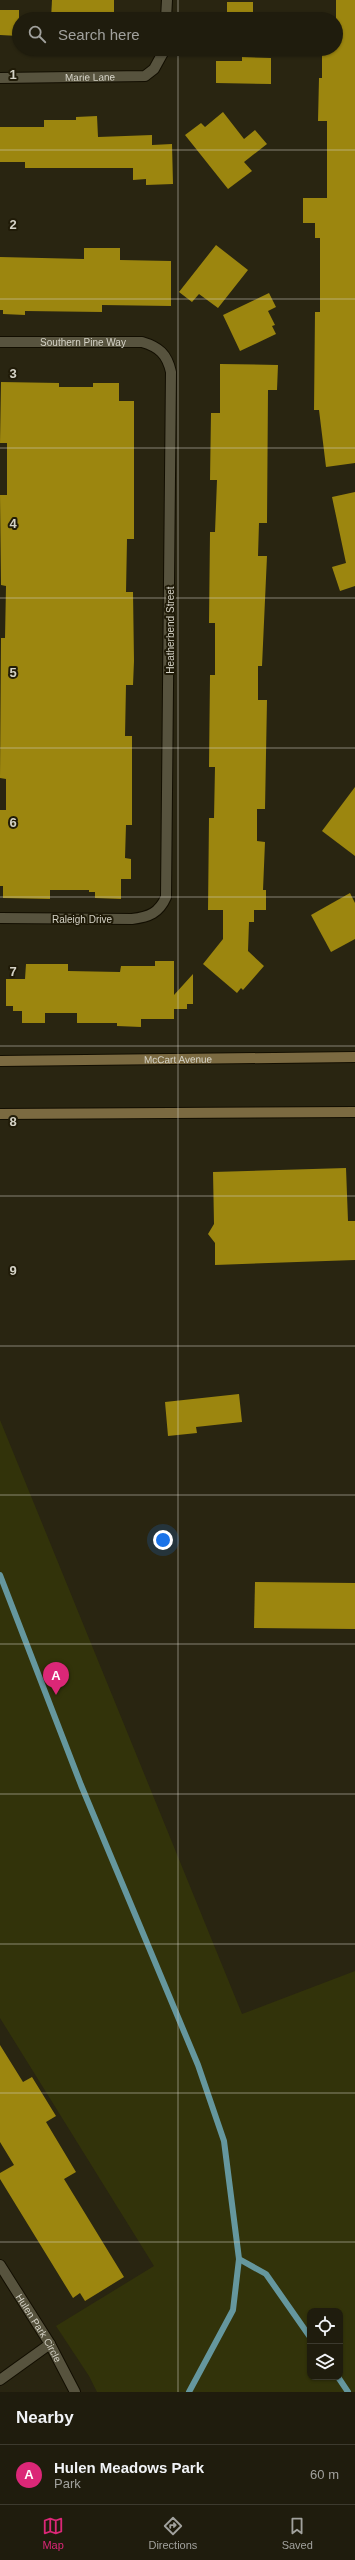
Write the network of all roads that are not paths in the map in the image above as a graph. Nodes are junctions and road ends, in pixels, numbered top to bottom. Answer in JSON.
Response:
{"nodes":[{"id":1,"x":167,"y":0,"type":"edge"},
{"id":2,"x":166,"y":12,"type":"edge"},
{"id":3,"x":161,"y":56,"type":"edge"},
{"id":4,"x":0,"y":78,"type":"edge"},
{"id":5,"x":0,"y":342,"type":"edge"},
{"id":6,"x":163,"y":353,"type":"joint"},
{"id":7,"x":161,"y":908,"type":"joint"},
{"id":8,"x":0,"y":918,"type":"edge"},
{"id":9,"x":355,"y":1057,"type":"edge"},
{"id":10,"x":0,"y":1061,"type":"edge"},
{"id":11,"x":355,"y":1112,"type":"edge"},
{"id":12,"x":0,"y":1114,"type":"edge"},
{"id":13,"x":0,"y":2265,"type":"edge"},
{"id":14,"x":50,"y":2344,"type":"junction"},
{"id":15,"x":0,"y":2380,"type":"edge"},
{"id":16,"x":75,"y":2392,"type":"edge"}],
"edges":[{"from":1,"to":2,"type":"street"},
{"from":3,"to":4,"type":"street","name":"Marie Lane"},
{"from":5,"to":6,"type":"street","name":"Southern Pine Way"},
{"from":6,"to":7,"type":"street","name":"Heatherbend Street"},
{"from":7,"to":8,"type":"street","name":"Raleigh Drive"},
{"from":9,"to":10,"type":"main road","name":"McCart Avenue"},
{"from":11,"to":12,"type":"main road"},
{"from":13,"to":14,"type":"street","name":"Hulen Park Circle"},
{"from":14,"to":15,"type":"street"},
{"from":14,"to":16,"type":"street","name":"Hulen Park Circle"}]}
